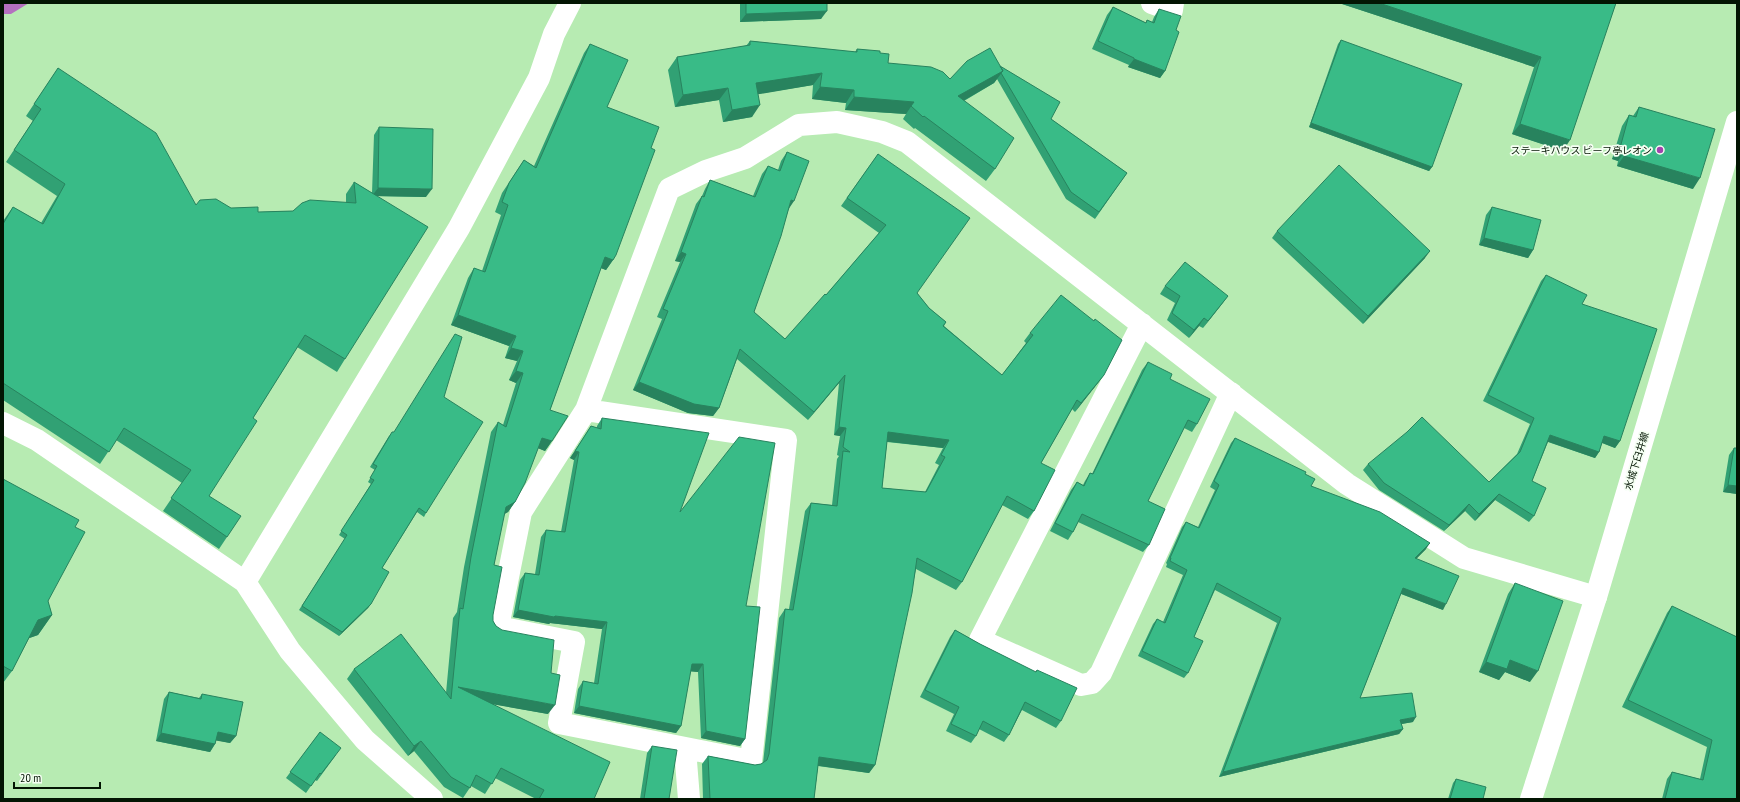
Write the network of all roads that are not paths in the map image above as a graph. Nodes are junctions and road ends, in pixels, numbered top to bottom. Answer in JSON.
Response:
{"nodes":[{"id":1,"x":570,"y":3,"type":"edge"},
{"id":2,"x":1152,"y":3,"type":"edge"},
{"id":3,"x":1173,"y":3,"type":"edge"},
{"id":4,"x":1737,"y":122,"type":"edge"},
{"id":5,"x":1142,"y":324,"type":"junction"},
{"id":6,"x":1231,"y":393,"type":"junction"},
{"id":7,"x":586,"y":410,"type":"junction"},
{"id":8,"x":3,"y":423,"type":"edge"},
{"id":9,"x":245,"y":582,"type":"junction"},
{"id":10,"x":1596,"y":597,"type":"junction"},
{"id":11,"x":685,"y":749,"type":"junction"},
{"id":12,"x":432,"y":799,"type":"edge"},
{"id":13,"x":689,"y":799,"type":"edge"},
{"id":14,"x":1531,"y":799,"type":"edge"}],
"edges":[{"from":1,"to":9,"type":"street"},
{"from":2,"to":3,"type":"street"},
{"from":4,"to":10,"type":"street","name":"水城下臼井線"},
{"from":5,"to":6,"type":"street"},
{"from":5,"to":6,"type":"street"},
{"from":5,"to":7,"type":"street"},
{"from":6,"to":10,"type":"street"},
{"from":7,"to":11,"type":"street"},
{"from":7,"to":11,"type":"street"},
{"from":8,"to":9,"type":"street"},
{"from":9,"to":12,"type":"street"},
{"from":10,"to":14,"type":"street","name":"水城下臼井線"},
{"from":11,"to":13,"type":"street"}]}
